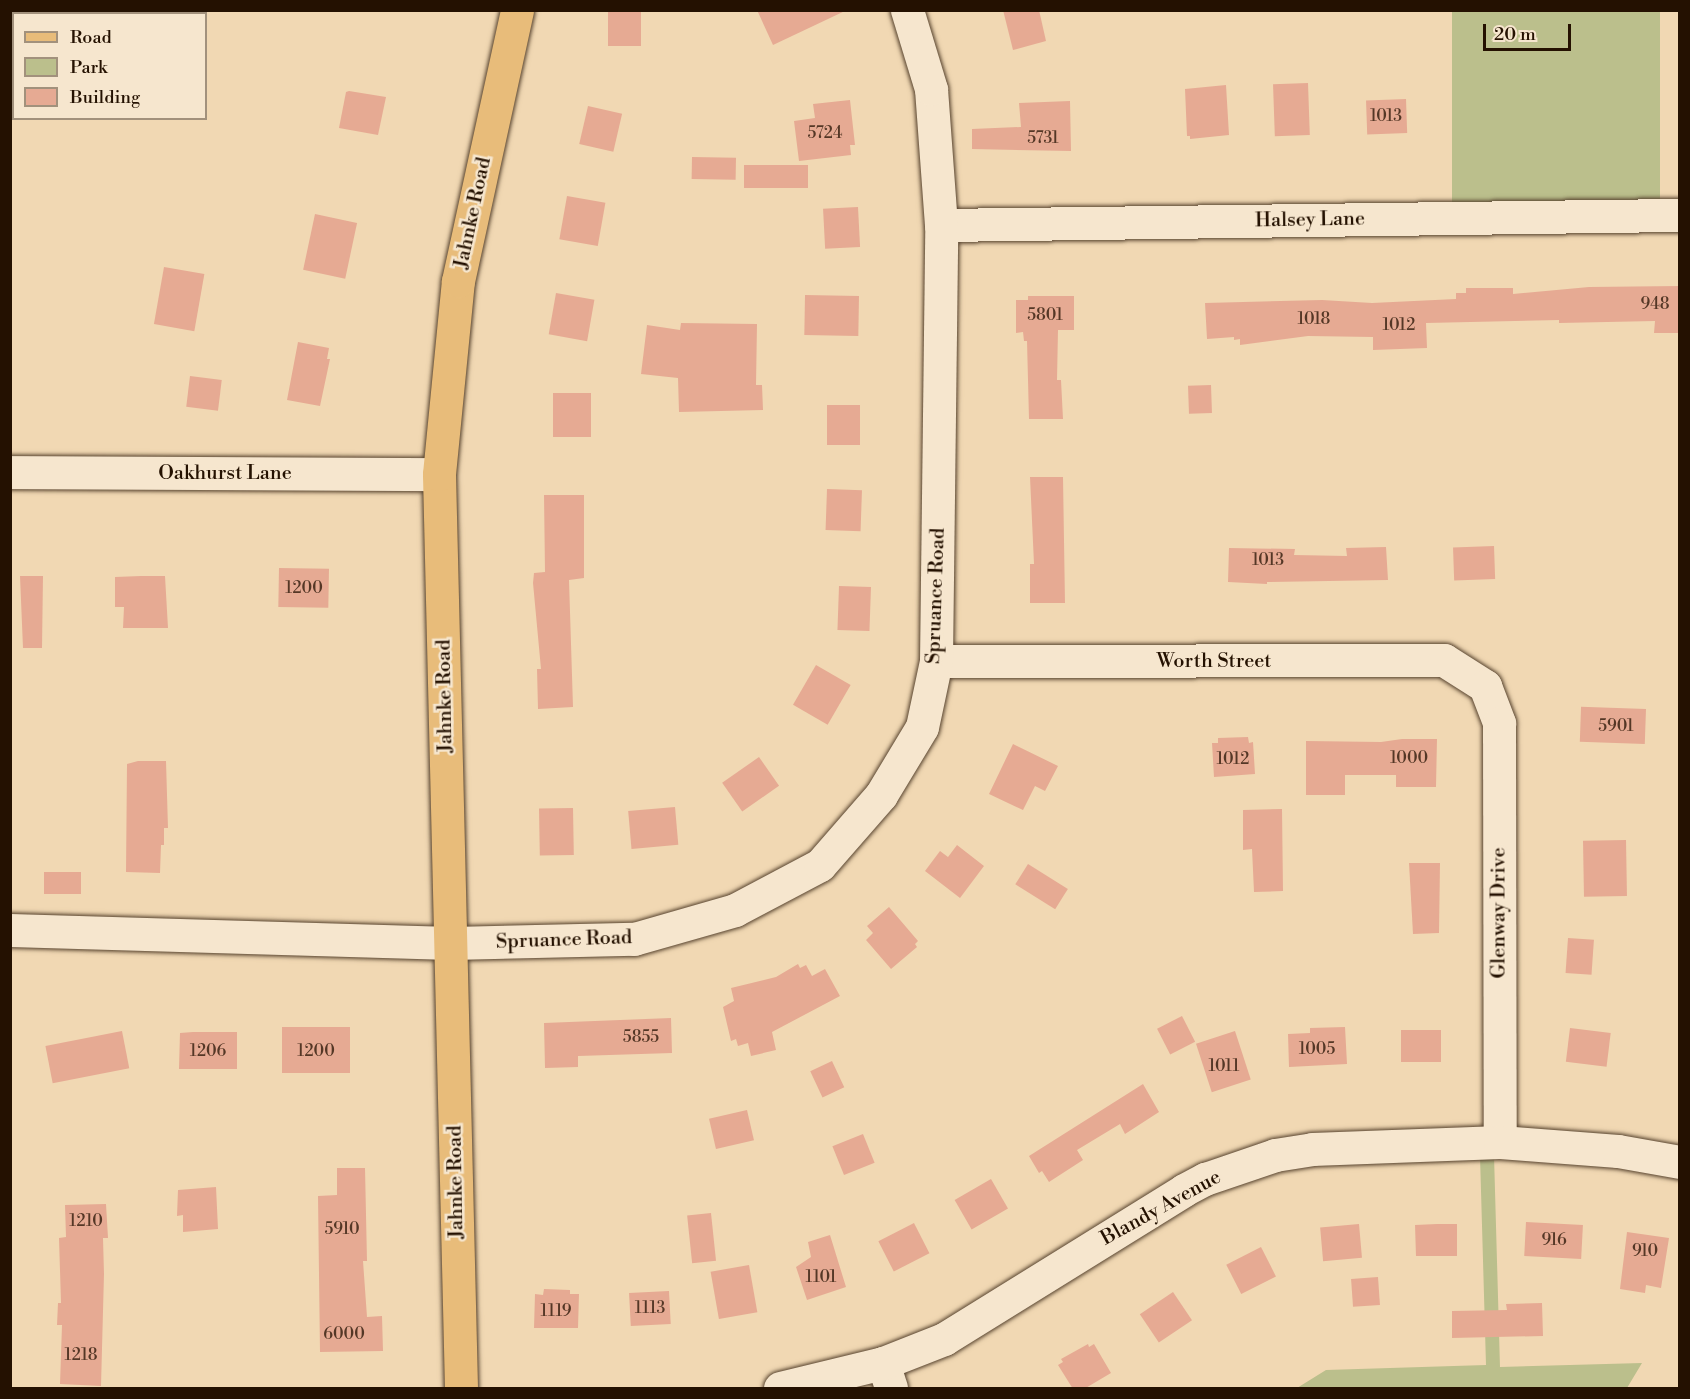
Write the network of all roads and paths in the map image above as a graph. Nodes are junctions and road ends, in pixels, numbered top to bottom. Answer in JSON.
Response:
{"nodes":[{"id":1,"x":517,"y":10,"type":"edge"},
{"id":2,"x":907,"y":10,"type":"edge"},
{"id":3,"x":1680,"y":215,"type":"edge"},
{"id":4,"x":941,"y":225,"type":"junction"},
{"id":5,"x":10,"y":472,"type":"edge"},
{"id":6,"x":440,"y":474,"type":"junction"},
{"id":7,"x":936,"y":661,"type":"junction"},
{"id":8,"x":1485,"y":686,"type":"joint"},
{"id":9,"x":10,"y":930,"type":"edge"},
{"id":10,"x":451,"y":943,"type":"junction"},
{"id":11,"x":1500,"y":1142,"type":"junction"},
{"id":12,"x":1680,"y":1162,"type":"edge"},
{"id":13,"x":887,"y":1376,"type":"edge"},
{"id":14,"x":461,"y":1389,"type":"edge"},
{"id":15,"x":780,"y":1389,"type":"edge"}],
"edges":[{"from":1,"to":6,"type":"main road","name":"Jahnke Road"},
{"from":2,"to":4,"type":"street","name":"Spruance Road"},
{"from":3,"to":4,"type":"street","name":"Halsey Lane"},
{"from":4,"to":7,"type":"street","name":"Spruance Road"},
{"from":5,"to":6,"type":"street","name":"Oakhurst Lane"},
{"from":6,"to":10,"type":"main road","name":"Jahnke Road"},
{"from":7,"to":8,"type":"street","name":"Worth Street"},
{"from":7,"to":10,"type":"street","name":"Spruance Road"},
{"from":8,"to":11,"type":"street","name":"Glenway Drive"},
{"from":9,"to":10,"type":"street","name":"Spruance Road"},
{"from":10,"to":14,"type":"main road","name":"Jahnke Road"},
{"from":11,"to":12,"type":"street","name":"Blandy Avenue"},
{"from":11,"to":13,"type":"street","name":"Blandy Avenue"},
{"from":13,"to":15,"type":"street","name":"Blandy Avenue"}]}
